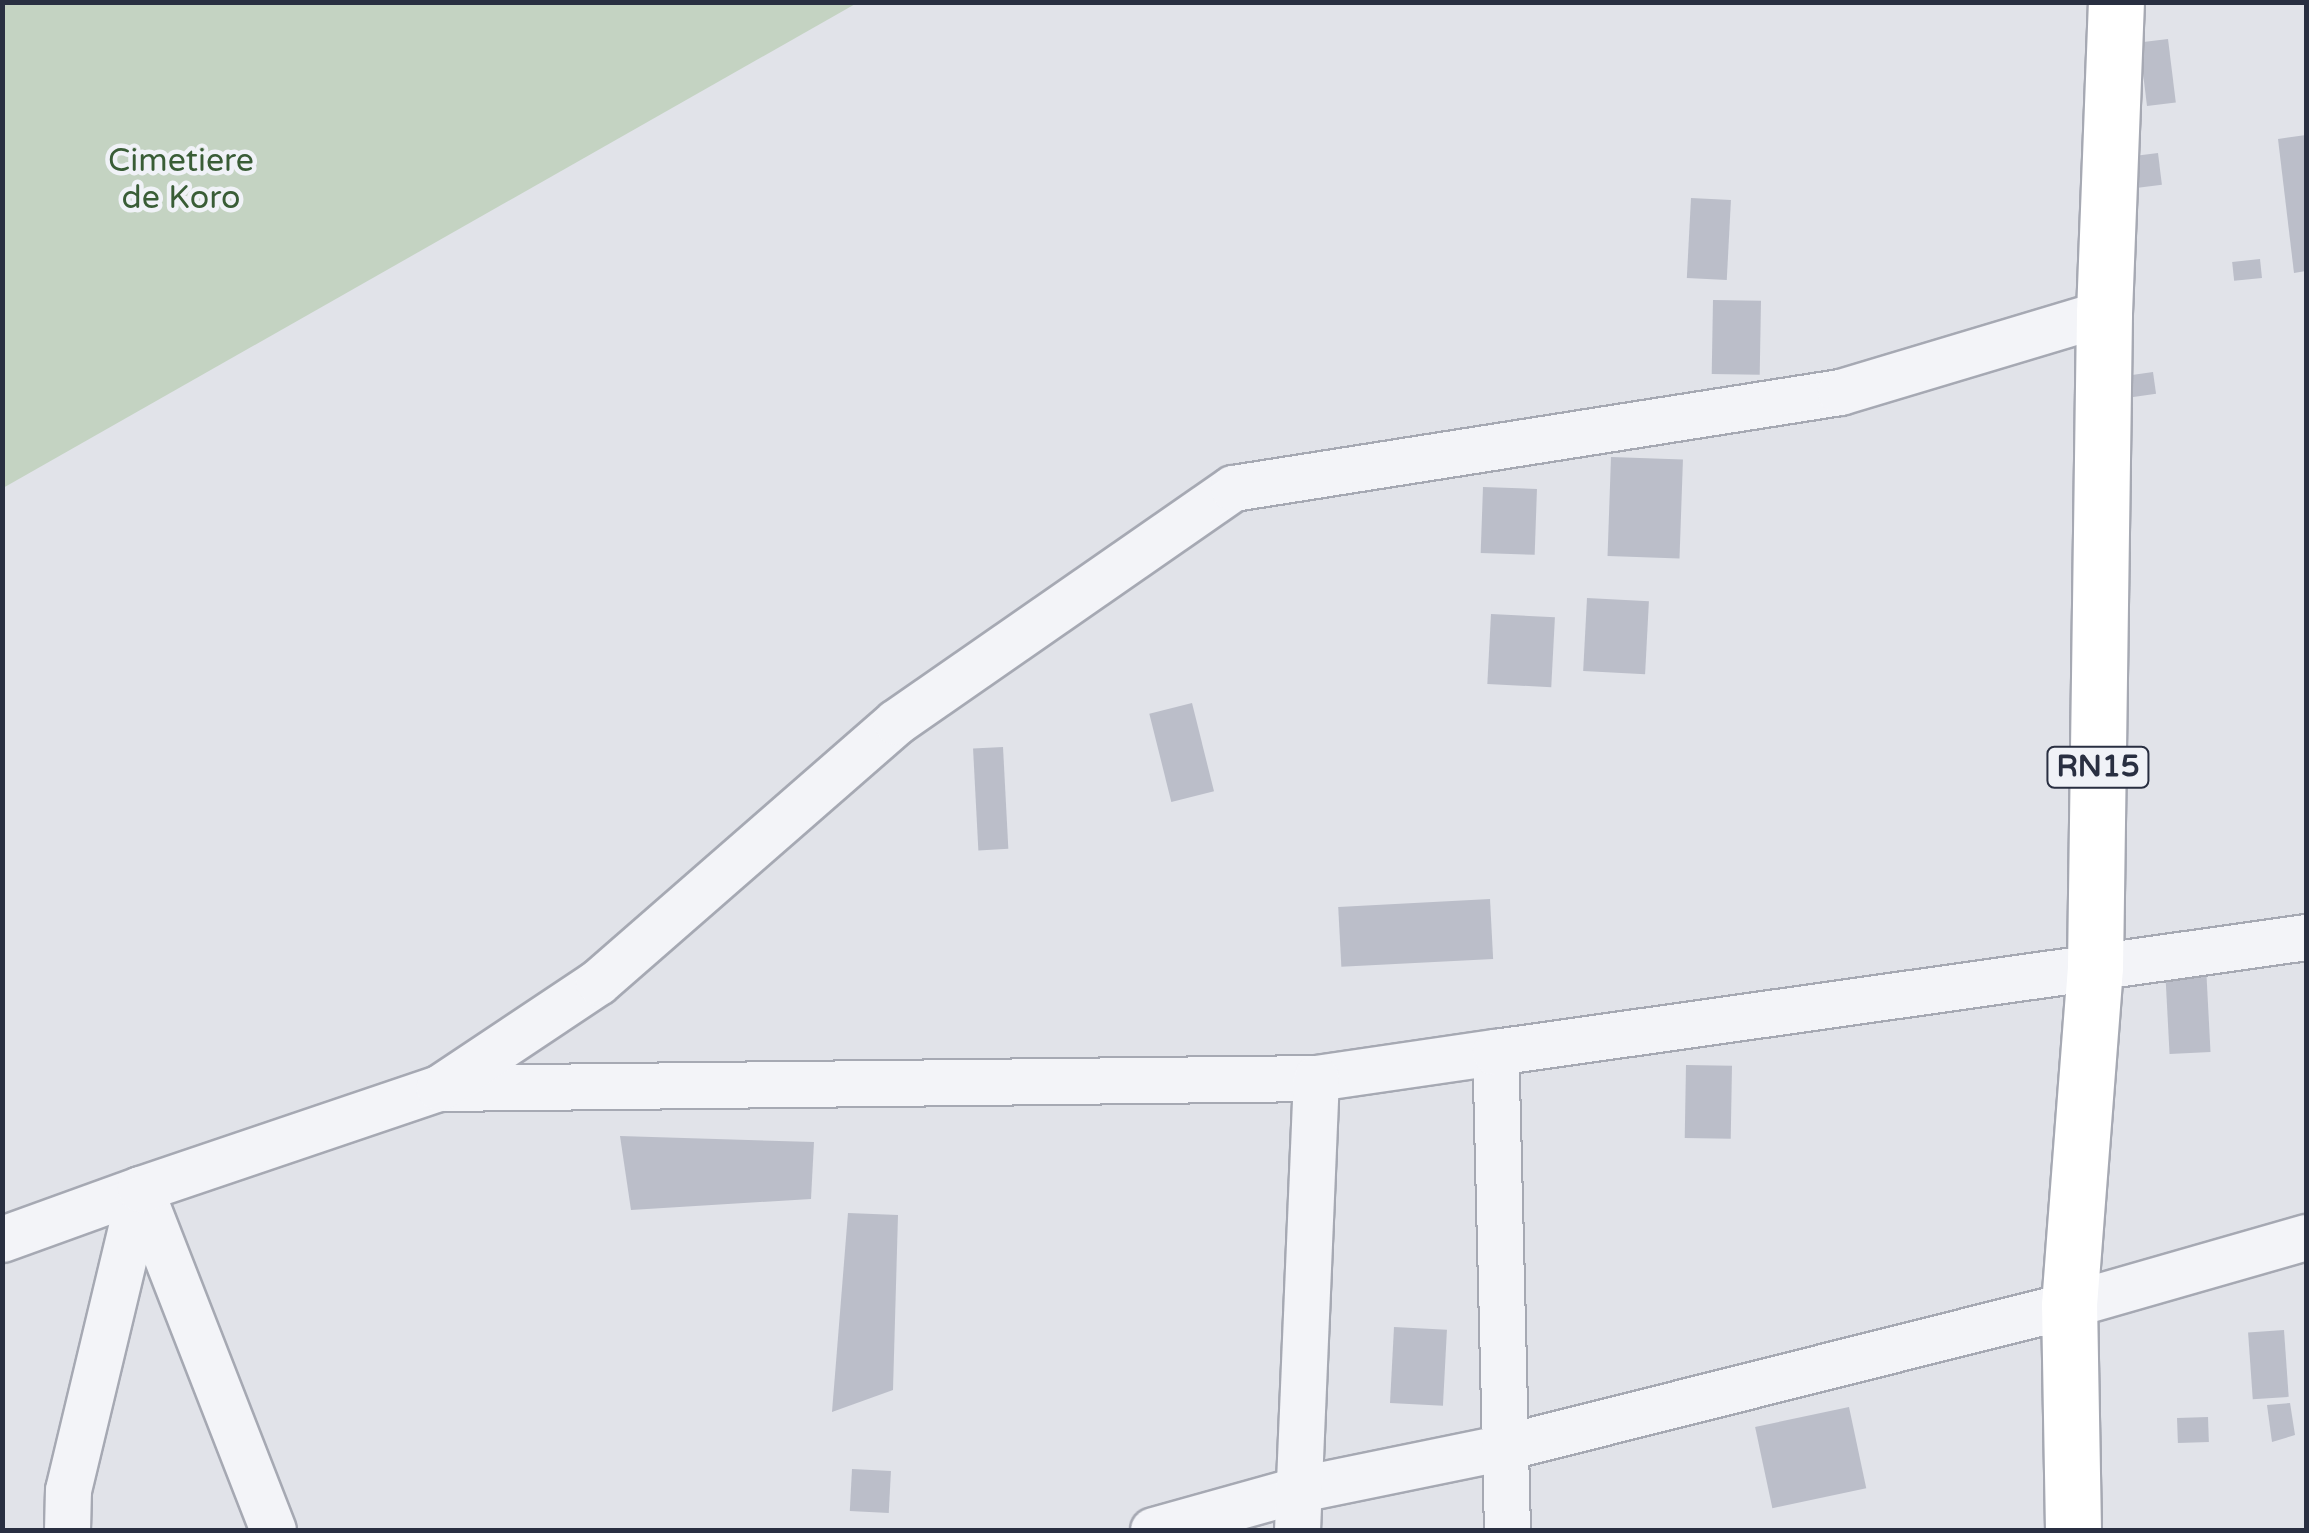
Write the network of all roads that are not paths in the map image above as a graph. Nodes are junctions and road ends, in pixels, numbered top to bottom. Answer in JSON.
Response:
{"nodes":[{"id":1,"x":2116,"y":2,"type":"edge"},
{"id":2,"x":2104,"y":313,"type":"junction"},
{"id":3,"x":2306,"y":937,"type":"edge"},
{"id":4,"x":2095,"y":967,"type":"junction"},
{"id":5,"x":1495,"y":1052,"type":"junction"},
{"id":6,"x":1316,"y":1078,"type":"junction"},
{"id":7,"x":439,"y":1088,"type":"junction"},
{"id":8,"x":140,"y":1189,"type":"junction"},
{"id":9,"x":2306,"y":1238,"type":"edge"},
{"id":10,"x":2,"y":1239,"type":"edge"},
{"id":11,"x":2068,"y":1305,"type":"junction"},
{"id":12,"x":1505,"y":1447,"type":"junction"},
{"id":13,"x":1299,"y":1510,"type":"edge"},
{"id":14,"x":67,"y":1530,"type":"edge"},
{"id":15,"x":273,"y":1530,"type":"edge"},
{"id":16,"x":1153,"y":1530,"type":"edge"},
{"id":17,"x":1507,"y":1530,"type":"edge"},
{"id":18,"x":2072,"y":1530,"type":"edge"}],
"edges":[{"from":1,"to":2,"type":"main road","number":"RN15"},
{"from":2,"to":4,"type":"main road","number":"RN15"},
{"from":2,"to":7,"type":"street"},
{"from":3,"to":4,"type":"street"},
{"from":4,"to":5,"type":"street"},
{"from":4,"to":11,"type":"main road","number":"RN15"},
{"from":5,"to":6,"type":"street"},
{"from":5,"to":12,"type":"street"},
{"from":6,"to":7,"type":"street"},
{"from":6,"to":13,"type":"street"},
{"from":7,"to":8,"type":"street"},
{"from":8,"to":10,"type":"street"},
{"from":8,"to":14,"type":"street"},
{"from":8,"to":15,"type":"street"},
{"from":9,"to":11,"type":"street"},
{"from":11,"to":12,"type":"street"},
{"from":11,"to":18,"type":"main road","number":"RN15"},
{"from":12,"to":13,"type":"street"},
{"from":12,"to":17,"type":"street"},
{"from":13,"to":16,"type":"street"}]}
